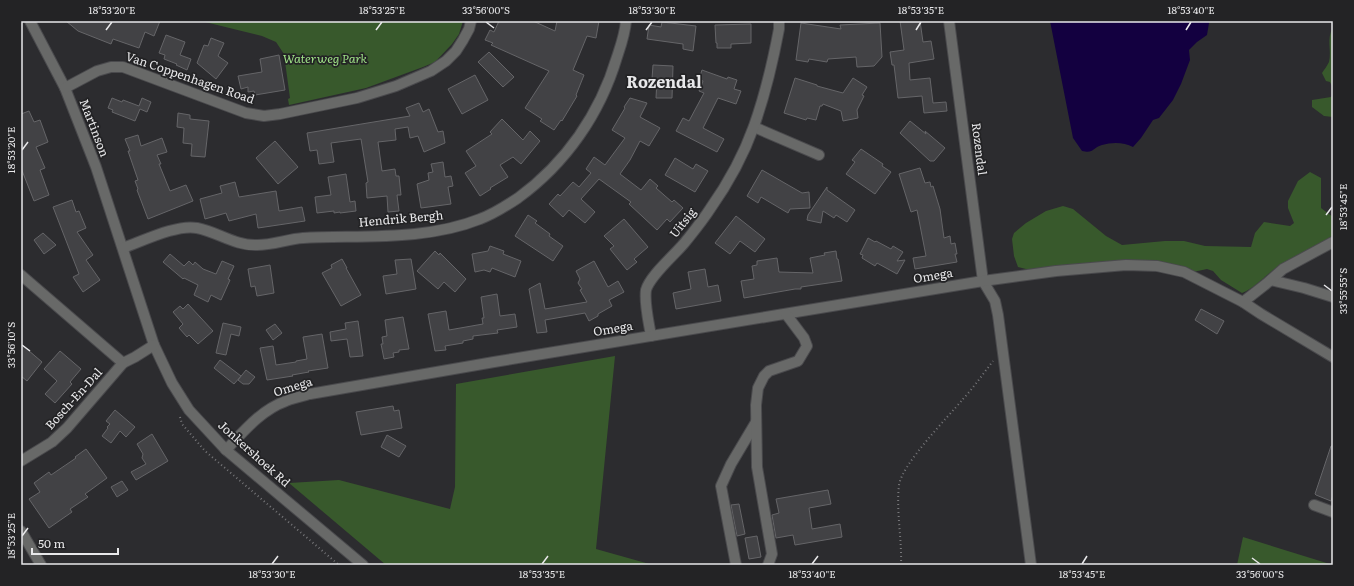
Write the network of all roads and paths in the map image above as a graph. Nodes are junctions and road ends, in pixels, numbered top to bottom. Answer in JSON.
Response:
{"nodes":[{"id":1,"x":30,"y":21,"type":"edge"},
{"id":2,"x":471,"y":21,"type":"edge"},
{"id":3,"x":626,"y":21,"type":"edge"},
{"id":4,"x":779,"y":21,"type":"edge"},
{"id":5,"x":949,"y":21,"type":"edge"},
{"id":6,"x":65,"y":88,"type":"junction"},
{"id":7,"x":754,"y":126,"type":"junction"},
{"id":8,"x":819,"y":155,"type":"dead end"},
{"id":9,"x":1333,"y":242,"type":"edge"},
{"id":10,"x":123,"y":248,"type":"junction"},
{"id":11,"x":21,"y":275,"type":"edge"},
{"id":12,"x":1271,"y":280,"type":"junction"},
{"id":13,"x":983,"y":281,"type":"junction"},
{"id":14,"x":1333,"y":297,"type":"edge"},
{"id":15,"x":1243,"y":302,"type":"junction"},
{"id":16,"x":786,"y":314,"type":"junction"},
{"id":17,"x":651,"y":336,"type":"junction"},
{"id":18,"x":154,"y":345,"type":"junction"},
{"id":19,"x":1002,"y":348,"type":"junction"},
{"id":20,"x":1333,"y":358,"type":"edge"},
{"id":21,"x":123,"y":364,"type":"junction"},
{"id":22,"x":756,"y":422,"type":"junction"},
{"id":23,"x":226,"y":450,"type":"junction"},
{"id":24,"x":21,"y":461,"type":"edge"},
{"id":25,"x":1314,"y":505,"type":"dead end"},
{"id":26,"x":1333,"y":512,"type":"edge"},
{"id":27,"x":21,"y":531,"type":"edge"},
{"id":28,"x":42,"y":565,"type":"edge"},
{"id":29,"x":363,"y":565,"type":"edge"},
{"id":30,"x":736,"y":565,"type":"edge"},
{"id":31,"x":768,"y":565,"type":"edge"},
{"id":32,"x":901,"y":565,"type":"edge"},
{"id":33,"x":1031,"y":565,"type":"edge"}],
"edges":[{"from":1,"to":6,"type":"street","name":"Martinson"},
{"from":2,"to":6,"type":"street","name":"Van Coppenhagen Road"},
{"from":3,"to":10,"type":"street","name":"Hendrik Bergh"},
{"from":4,"to":7,"type":"street","name":"Uitsig"},
{"from":5,"to":13,"type":"street","name":"Rozendal"},
{"from":6,"to":10,"type":"street","name":"Martinson"},
{"from":7,"to":8,"type":"street"},
{"from":7,"to":17,"type":"street","name":"Uitsig"},
{"from":9,"to":12,"type":"street"},
{"from":10,"to":18,"type":"street","name":"Martinson"},
{"from":11,"to":21,"type":"street"},
{"from":12,"to":14,"type":"street"},
{"from":12,"to":15,"type":"street"},
{"from":13,"to":15,"type":"street","name":"Omega"},
{"from":13,"to":16,"type":"street","name":"Omega"},
{"from":13,"to":19,"type":"street"},
{"from":15,"to":20,"type":"street","name":"Omega"},
{"from":16,"to":17,"type":"street","name":"Omega"},
{"from":16,"to":22,"type":"street"},
{"from":17,"to":23,"type":"street","name":"Omega"},
{"from":18,"to":21,"type":"street"},
{"from":18,"to":23,"type":"street","name":"Jonkershoek Rd"},
{"from":19,"to":32,"type":"path"},
{"from":19,"to":33,"type":"street"},
{"from":21,"to":24,"type":"street","name":"Bosch-En-Dal"},
{"from":22,"to":30,"type":"street"},
{"from":22,"to":31,"type":"street"},
{"from":23,"to":29,"type":"street","name":"Jonkershoek Rd"},
{"from":25,"to":26,"type":"street"},
{"from":27,"to":28,"type":"street"}]}
